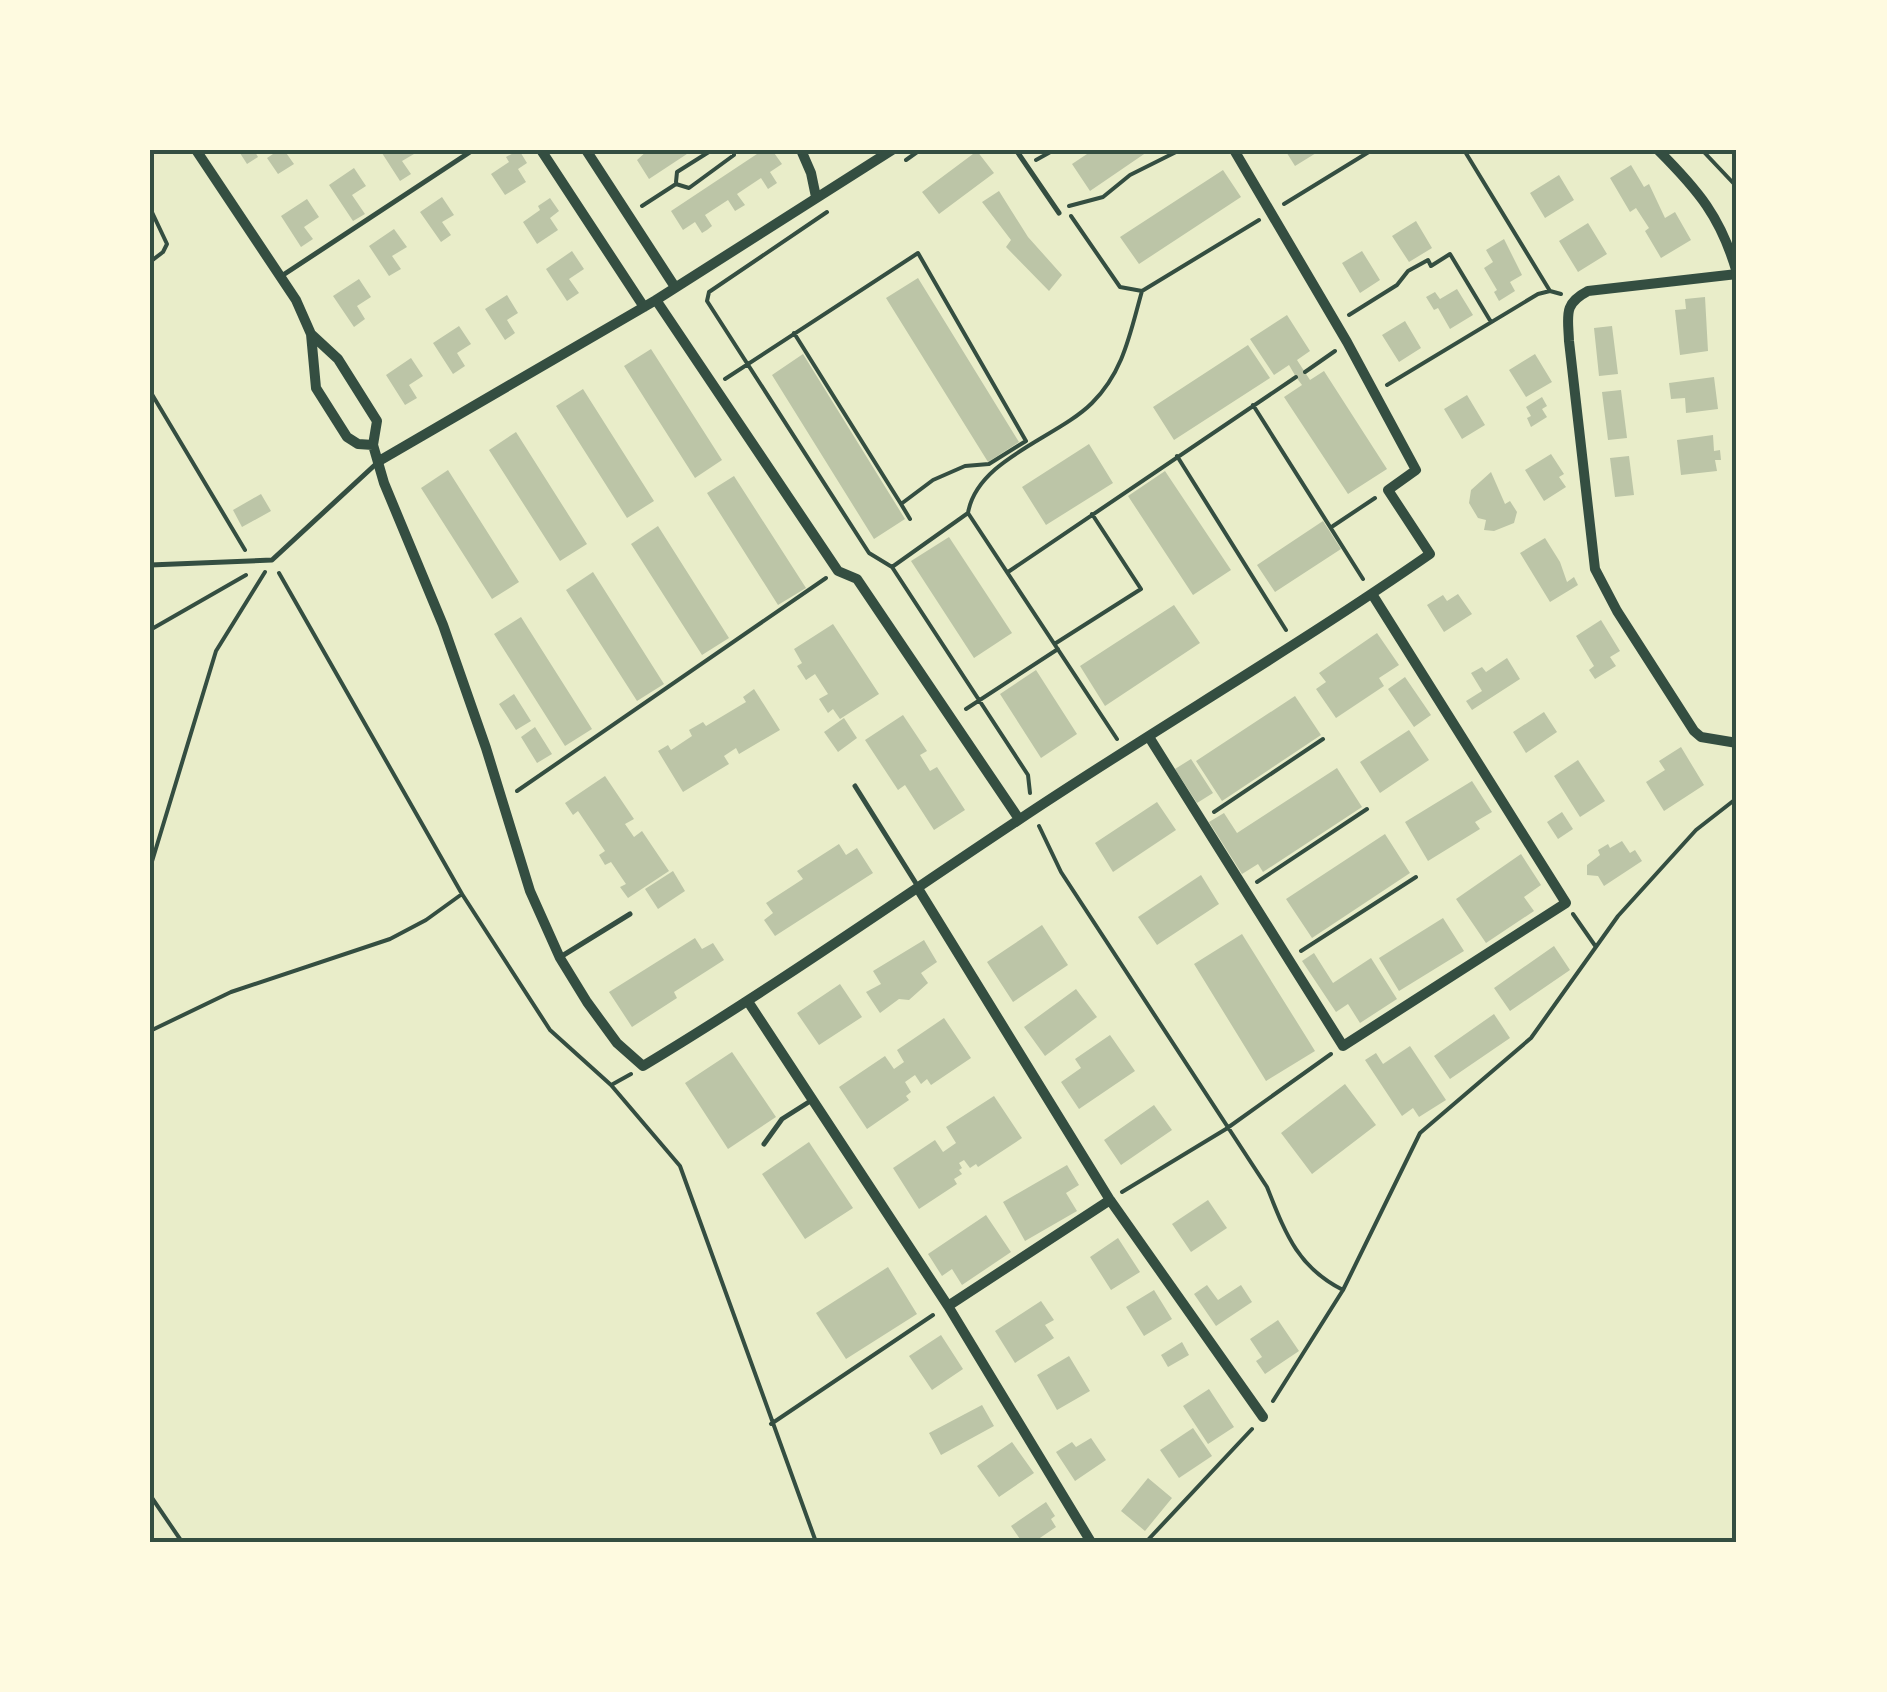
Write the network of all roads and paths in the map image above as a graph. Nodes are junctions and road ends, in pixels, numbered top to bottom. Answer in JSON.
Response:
{"nodes":[{"id":1,"x":196,"y":150,"type":"edge"},
{"id":2,"x":473,"y":150,"type":"edge"},
{"id":3,"x":540,"y":150,"type":"edge"},
{"id":4,"x":586,"y":150,"type":"edge"},
{"id":5,"x":712,"y":150,"type":"edge"},
{"id":6,"x":734,"y":150,"type":"edge"},
{"id":7,"x":801,"y":150,"type":"edge"},
{"id":8,"x":892,"y":150,"type":"edge"},
{"id":9,"x":920,"y":150,"type":"edge"},
{"id":10,"x":1016,"y":150,"type":"edge"},
{"id":11,"x":1054,"y":150,"type":"edge"},
{"id":12,"x":1180,"y":150,"type":"edge"},
{"id":13,"x":1234,"y":150,"type":"edge"},
{"id":14,"x":1372,"y":150,"type":"edge"},
{"id":15,"x":1464,"y":150,"type":"edge"},
{"id":16,"x":1658,"y":150,"type":"edge"},
{"id":17,"x":1702,"y":150,"type":"edge"},
{"id":18,"x":904,"y":161,"type":"dead end"},
{"id":19,"x":1033,"y":161,"type":"dead end"},
{"id":20,"x":676,"y":184,"type":"junction"},
{"id":21,"x":1737,"y":187,"type":"edge"},
{"id":22,"x":816,"y":197,"type":"junction"},
{"id":23,"x":839,"y":204,"type":"dead end"},
{"id":24,"x":1284,"y":204,"type":"dead end"},
{"id":25,"x":150,"y":208,"type":"edge"},
{"id":26,"x":636,"y":210,"type":"dead end"},
{"id":27,"x":1062,"y":210,"type":"junction"},
{"id":28,"x":1259,"y":220,"type":"dead end"},
{"id":29,"x":150,"y":262,"type":"edge"},
{"id":30,"x":1737,"y":273,"type":"edge"},
{"id":31,"x":280,"y":276,"type":"junction"},
{"id":32,"x":675,"y":287,"type":"junction"},
{"id":33,"x":1142,"y":291,"type":"junction"},
{"id":34,"x":1550,"y":291,"type":"junction"},
{"id":35,"x":1574,"y":298,"type":"junction"},
{"id":36,"x":656,"y":300,"type":"junction"},
{"id":37,"x":644,"y":308,"type":"junction"},
{"id":38,"x":1348,"y":316,"type":"dead end"},
{"id":39,"x":1491,"y":322,"type":"junction"},
{"id":40,"x":311,"y":334,"type":"junction"},
{"id":41,"x":794,"y":334,"type":"junction"},
{"id":42,"x":1339,"y":348,"type":"dead end"},
{"id":43,"x":746,"y":364,"type":"junction"},
{"id":44,"x":1304,"y":372,"type":"dead end"},
{"id":45,"x":1296,"y":377,"type":"dead end"},
{"id":46,"x":1387,"y":385,"type":"dead end"},
{"id":47,"x":714,"y":386,"type":"junction"},
{"id":48,"x":150,"y":391,"type":"edge"},
{"id":49,"x":1253,"y":405,"type":"junction"},
{"id":50,"x":373,"y":445,"type":"junction"},
{"id":51,"x":1177,"y":456,"type":"junction"},
{"id":52,"x":379,"y":461,"type":"junction"},
{"id":53,"x":1388,"y":490,"type":"junction"},
{"id":54,"x":901,"y":504,"type":"junction"},
{"id":55,"x":968,"y":513,"type":"junction"},
{"id":56,"x":1092,"y":514,"type":"junction"},
{"id":57,"x":910,"y":520,"type":"dead end"},
{"id":58,"x":1332,"y":527,"type":"junction"},
{"id":59,"x":272,"y":560,"type":"junction"},
{"id":60,"x":248,"y":561,"type":"junction"},
{"id":61,"x":150,"y":565,"type":"edge"},
{"id":62,"x":892,"y":567,"type":"junction"},
{"id":63,"x":838,"y":571,"type":"junction"},
{"id":64,"x":1008,"y":572,"type":"junction"},
{"id":65,"x":1372,"y":594,"type":"junction"},
{"id":66,"x":150,"y":630,"type":"edge"},
{"id":67,"x":1294,"y":645,"type":"junction"},
{"id":68,"x":1057,"y":646,"type":"junction"},
{"id":69,"x":980,"y":700,"type":"junction"},
{"id":70,"x":951,"y":718,"type":"junction"},
{"id":71,"x":1149,"y":738,"type":"junction"},
{"id":72,"x":1324,"y":739,"type":"dead end"},
{"id":73,"x":1737,"y":744,"type":"edge"},
{"id":74,"x":1125,"y":752,"type":"junction"},
{"id":75,"x":855,"y":786,"type":"dead end"},
{"id":76,"x":513,"y":793,"type":"dead end"},
{"id":77,"x":1737,"y":798,"type":"edge"},
{"id":78,"x":1367,"y":808,"type":"dead end"},
{"id":79,"x":1032,"y":812,"type":"junction"},
{"id":80,"x":1019,"y":820,"type":"junction"},
{"id":81,"x":1201,"y":820,"type":"junction"},
{"id":82,"x":150,"y":868,"type":"edge"},
{"id":83,"x":1416,"y":877,"type":"dead end"},
{"id":84,"x":919,"y":890,"type":"junction"},
{"id":85,"x":1245,"y":890,"type":"junction"},
{"id":86,"x":462,"y":894,"type":"junction"},
{"id":87,"x":1566,"y":902,"type":"junction"},
{"id":88,"x":630,"y":914,"type":"dead end"},
{"id":89,"x":1596,"y":947,"type":"junction"},
{"id":90,"x":560,"y":958,"type":"junction"},
{"id":91,"x":1288,"y":959,"type":"junction"},
{"id":92,"x":748,"y":1003,"type":"junction"},
{"id":93,"x":150,"y":1031,"type":"edge"},
{"id":94,"x":1343,"y":1046,"type":"junction"},
{"id":95,"x":812,"y":1100,"type":"junction"},
{"id":96,"x":1226,"y":1129,"type":"junction"},
{"id":97,"x":764,"y":1144,"type":"dead end"},
{"id":98,"x":1110,"y":1200,"type":"junction"},
{"id":99,"x":1343,"y":1290,"type":"junction"},
{"id":100,"x":948,"y":1306,"type":"junction"},
{"id":101,"x":1262,"y":1418,"type":"junction"},
{"id":102,"x":771,"y":1424,"type":"junction"},
{"id":103,"x":150,"y":1495,"type":"edge"},
{"id":104,"x":182,"y":1542,"type":"edge"},
{"id":105,"x":816,"y":1542,"type":"edge"},
{"id":106,"x":1091,"y":1542,"type":"edge"},
{"id":107,"x":1146,"y":1542,"type":"edge"}],
"edges":[{"from":1,"to":31,"type":"street"},
{"from":2,"to":31,"type":"lane"},
{"from":3,"to":37,"type":"street"},
{"from":4,"to":32,"type":"street"},
{"from":5,"to":20,"type":"path"},
{"from":6,"to":20,"type":"path"},
{"from":7,"to":22,"type":"street"},
{"from":8,"to":22,"type":"street"},
{"from":9,"to":18,"type":"path"},
{"from":10,"to":27,"type":"lane"},
{"from":11,"to":19,"type":"path"},
{"from":12,"to":27,"type":"path"},
{"from":13,"to":53,"type":"street"},
{"from":14,"to":24,"type":"path"},
{"from":15,"to":34,"type":"path"},
{"from":16,"to":30,"type":"street"},
{"from":17,"to":21,"type":"path"},
{"from":20,"to":26,"type":"path"},
{"from":22,"to":32,"type":"street"},
{"from":23,"to":43,"type":"path"},
{"from":25,"to":29,"type":"path"},
{"from":27,"to":33,"type":"path"},
{"from":28,"to":33,"type":"path"},
{"from":30,"to":35,"type":"street"},
{"from":31,"to":40,"type":"street"},
{"from":32,"to":36,"type":"street"},
{"from":33,"to":55,"type":"path"},
{"from":34,"to":35,"type":"path"},
{"from":34,"to":39,"type":"path"},
{"from":35,"to":73,"type":"street"},
{"from":36,"to":37,"type":"street"},
{"from":36,"to":47,"type":"street"},
{"from":37,"to":52,"type":"street"},
{"from":38,"to":39,"type":"path"},
{"from":39,"to":46,"type":"path"},
{"from":40,"to":50,"type":"street"},
{"from":40,"to":50,"type":"street"},
{"from":41,"to":43,"type":"path"},
{"from":41,"to":54,"type":"path"},
{"from":41,"to":54,"type":"path"},
{"from":42,"to":44,"type":"path"},
{"from":43,"to":47,"type":"path"},
{"from":43,"to":62,"type":"path"},
{"from":45,"to":49,"type":"path"},
{"from":47,"to":63,"type":"street"},
{"from":48,"to":60,"type":"path"},
{"from":49,"to":51,"type":"path"},
{"from":49,"to":58,"type":"path"},
{"from":50,"to":52,"type":"street"},
{"from":51,"to":56,"type":"path"},
{"from":51,"to":67,"type":"path"},
{"from":52,"to":59,"type":"lane"},
{"from":52,"to":90,"type":"street"},
{"from":53,"to":58,"type":"path"},
{"from":53,"to":65,"type":"street"},
{"from":54,"to":57,"type":"path"},
{"from":55,"to":62,"type":"path"},
{"from":55,"to":64,"type":"path"},
{"from":56,"to":64,"type":"path"},
{"from":56,"to":68,"type":"path"},
{"from":58,"to":65,"type":"path"},
{"from":59,"to":60,"type":"lane"},
{"from":59,"to":66,"type":"path"},
{"from":59,"to":82,"type":"path"},
{"from":59,"to":86,"type":"path"},
{"from":60,"to":61,"type":"lane"},
{"from":62,"to":69,"type":"path"},
{"from":63,"to":70,"type":"street"},
{"from":63,"to":76,"type":"path"},
{"from":64,"to":68,"type":"path"},
{"from":65,"to":67,"type":"street"},
{"from":65,"to":87,"type":"street"},
{"from":67,"to":71,"type":"street"},
{"from":68,"to":69,"type":"path"},
{"from":68,"to":74,"type":"path"},
{"from":69,"to":70,"type":"path"},
{"from":69,"to":79,"type":"path"},
{"from":70,"to":80,"type":"street"},
{"from":71,"to":74,"type":"street"},
{"from":71,"to":81,"type":"street"},
{"from":72,"to":81,"type":"path"},
{"from":74,"to":79,"type":"street"},
{"from":75,"to":84,"type":"lane"},
{"from":77,"to":89,"type":"path"},
{"from":78,"to":85,"type":"path"},
{"from":79,"to":80,"type":"street"},
{"from":79,"to":96,"type":"path"},
{"from":80,"to":84,"type":"street"},
{"from":81,"to":85,"type":"street"},
{"from":83,"to":91,"type":"path"},
{"from":84,"to":92,"type":"street"},
{"from":84,"to":98,"type":"street"},
{"from":85,"to":91,"type":"street"},
{"from":86,"to":93,"type":"path"},
{"from":86,"to":102,"type":"path"},
{"from":87,"to":89,"type":"path"},
{"from":87,"to":94,"type":"street"},
{"from":88,"to":90,"type":"lane"},
{"from":89,"to":99,"type":"path"},
{"from":90,"to":92,"type":"street"},
{"from":91,"to":94,"type":"street"},
{"from":92,"to":95,"type":"street"},
{"from":94,"to":96,"type":"path"},
{"from":95,"to":97,"type":"lane"},
{"from":95,"to":100,"type":"street"},
{"from":96,"to":98,"type":"path"},
{"from":96,"to":99,"type":"path"},
{"from":98,"to":100,"type":"street"},
{"from":98,"to":101,"type":"street"},
{"from":99,"to":101,"type":"path"},
{"from":100,"to":102,"type":"path"},
{"from":100,"to":106,"type":"street"},
{"from":101,"to":107,"type":"path"},
{"from":102,"to":105,"type":"path"},
{"from":103,"to":104,"type":"path"}]}
